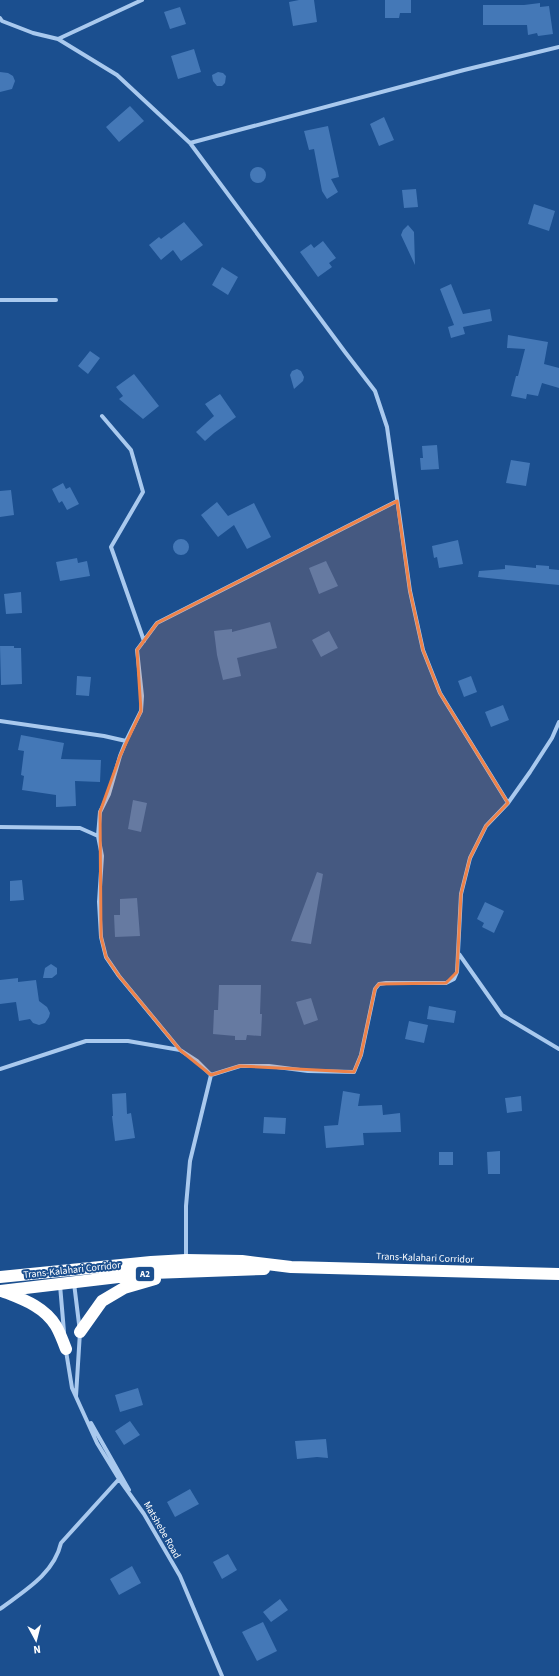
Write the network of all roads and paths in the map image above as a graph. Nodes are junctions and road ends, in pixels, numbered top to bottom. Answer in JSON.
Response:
{"nodes":[{"id":1,"x":142,"y":0,"type":"edge"},
{"id":2,"x":1,"y":20,"type":"edge"},
{"id":3,"x":58,"y":39,"type":"junction"},
{"id":4,"x":559,"y":47,"type":"edge"},
{"id":5,"x":190,"y":143,"type":"junction"},
{"id":6,"x":0,"y":300,"type":"edge"},
{"id":7,"x":56,"y":300,"type":"dead end"},
{"id":8,"x":102,"y":416,"type":"dead end"},
{"id":9,"x":397,"y":501,"type":"junction"},
{"id":10,"x":144,"y":641,"type":"junction"},
{"id":11,"x":0,"y":721,"type":"edge"},
{"id":12,"x":559,"y":722,"type":"edge"},
{"id":13,"x":126,"y":741,"type":"junction"},
{"id":14,"x":508,"y":803,"type":"junction"},
{"id":15,"x":0,"y":827,"type":"edge"},
{"id":16,"x":98,"y":836,"type":"junction"},
{"id":17,"x":459,"y":954,"type":"junction"},
{"id":18,"x":559,"y":1049,"type":"edge"},
{"id":19,"x":180,"y":1050,"type":"junction"},
{"id":20,"x":0,"y":1069,"type":"edge"},
{"id":21,"x":211,"y":1075,"type":"junction"},
{"id":22,"x":187,"y":1266,"type":"junction"},
{"id":23,"x":559,"y":1274,"type":"edge"},
{"id":24,"x":73,"y":1276,"type":"junction"},
{"id":25,"x":0,"y":1277,"type":"edge"},
{"id":26,"x":59,"y":1277,"type":"junction"},
{"id":27,"x":0,"y":1291,"type":"edge"},
{"id":28,"x":80,"y":1332,"type":"junction"},
{"id":29,"x":66,"y":1349,"type":"junction"},
{"id":30,"x":76,"y":1398,"type":"junction"},
{"id":31,"x":119,"y":1479,"type":"junction"},
{"id":32,"x":180,"y":1576,"type":"junction"},
{"id":33,"x":0,"y":1609,"type":"edge"},
{"id":34,"x":221,"y":1676,"type":"edge"}],
"edges":[{"from":1,"to":3,"type":"street"},
{"from":2,"to":3,"type":"street"},
{"from":3,"to":5,"type":"street"},
{"from":4,"to":5,"type":"street"},
{"from":5,"to":9,"type":"street"},
{"from":6,"to":7,"type":"street"},
{"from":8,"to":10,"type":"street"},
{"from":9,"to":10,"type":"street"},
{"from":9,"to":14,"type":"street"},
{"from":10,"to":13,"type":"street"},
{"from":11,"to":13,"type":"street"},
{"from":12,"to":14,"type":"street"},
{"from":13,"to":16,"type":"street"},
{"from":14,"to":17,"type":"street"},
{"from":15,"to":16,"type":"street"},
{"from":16,"to":19,"type":"street"},
{"from":17,"to":18,"type":"street"},
{"from":17,"to":21,"type":"street"},
{"from":19,"to":20,"type":"street"},
{"from":19,"to":21,"type":"street"},
{"from":21,"to":22,"type":"street"},
{"from":22,"to":23,"type":"highway","name":"Trans-Kalahari Corridor","number":"A2"},
{"from":22,"to":24,"type":"highway","name":"Trans-Kalahari Corridor","number":"A2"},
{"from":22,"to":28,"type":"highway"},
{"from":24,"to":26,"type":"highway","name":"Trans-Kalahari Corridor","number":"A2"},
{"from":24,"to":28,"type":"street"},
{"from":25,"to":26,"type":"highway","name":"Trans-Kalahari Corridor","number":"A2"},
{"from":26,"to":27,"type":"highway","name":"Trans-Kalahari Corridor","number":"A2"},
{"from":26,"to":29,"type":"street"},
{"from":27,"to":29,"type":"highway"},
{"from":28,"to":30,"type":"street"},
{"from":29,"to":30,"type":"street"},
{"from":30,"to":31,"type":"street"},
{"from":30,"to":32,"type":"street","name":"Matshebe Road"},
{"from":31,"to":32,"type":"street"},
{"from":31,"to":33,"type":"street"},
{"from":32,"to":34,"type":"street"}]}
